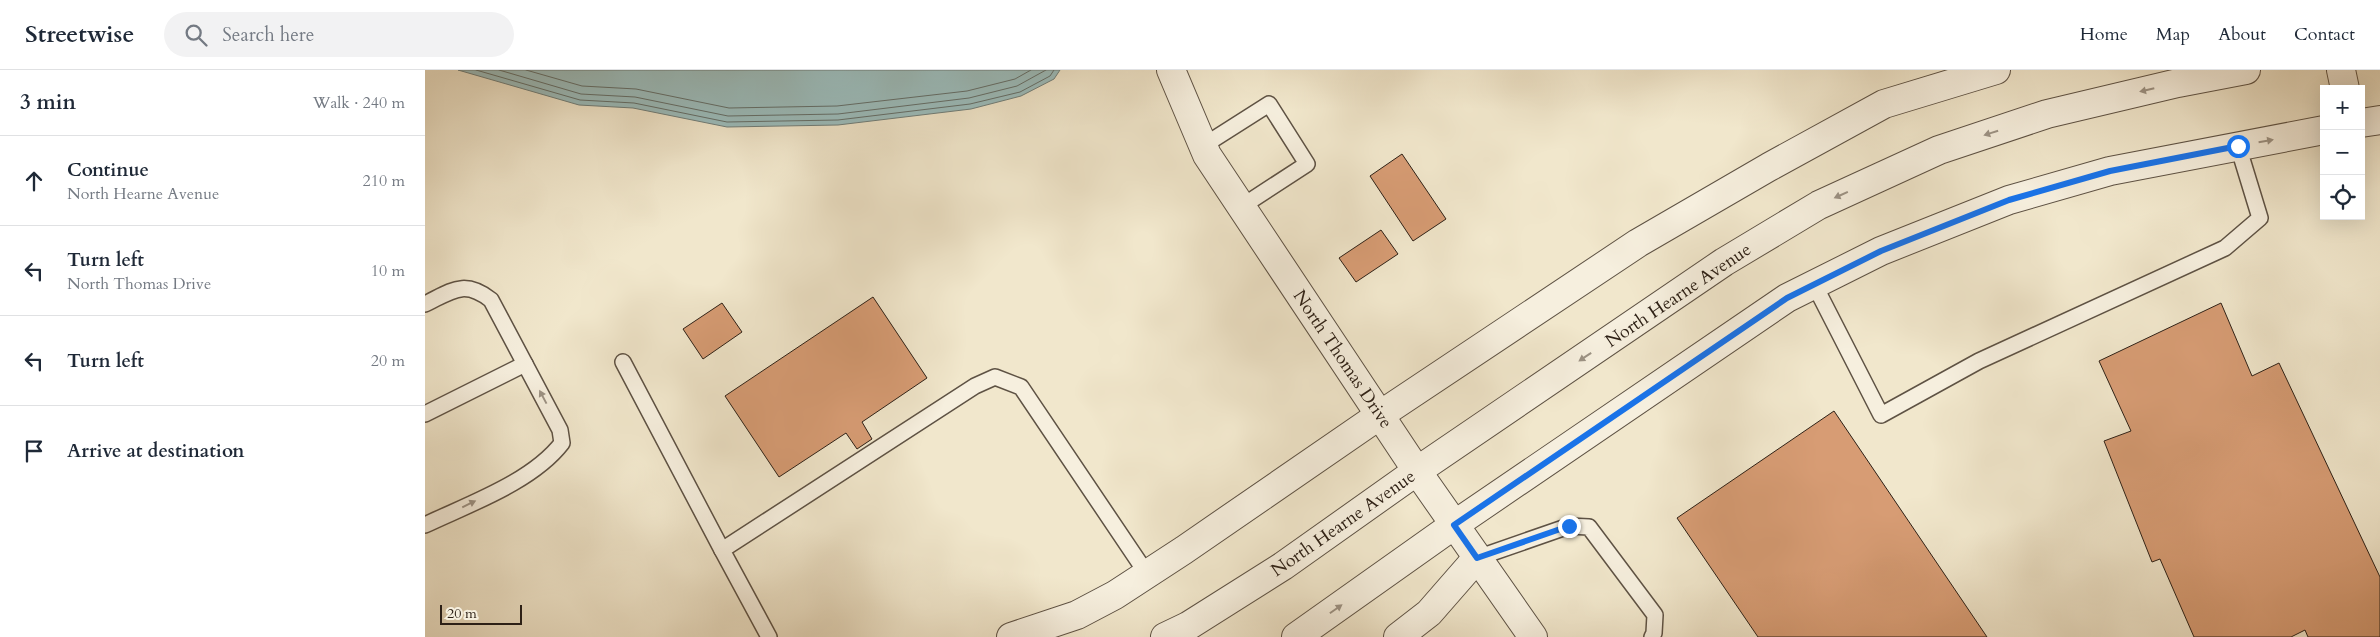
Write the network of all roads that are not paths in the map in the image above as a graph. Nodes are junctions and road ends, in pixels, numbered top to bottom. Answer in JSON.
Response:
{"nodes":[{"id":1,"x":1171,"y":70,"type":"edge"},
{"id":2,"x":1996,"y":70,"type":"edge"},
{"id":3,"x":2246,"y":70,"type":"edge"},
{"id":4,"x":2341,"y":70,"type":"edge"},
{"id":5,"x":2344,"y":85,"type":"edge"},
{"id":6,"x":2380,"y":120,"type":"edge"},
{"id":7,"x":2365,"y":122,"type":"edge"},
{"id":8,"x":2320,"y":131,"type":"edge"},
{"id":9,"x":1203,"y":146,"type":"junction"},
{"id":10,"x":2238,"y":146,"type":"junction"},
{"id":11,"x":1241,"y":207,"type":"junction"},
{"id":12,"x":1814,"y":284,"type":"junction"},
{"id":13,"x":425,"y":304,"type":"edge"},
{"id":14,"x":623,"y":362,"type":"dead end"},
{"id":15,"x":525,"y":364,"type":"junction"},
{"id":16,"x":425,"y":414,"type":"edge"},
{"id":17,"x":1380,"y":414,"type":"junction"},
{"id":18,"x":1417,"y":470,"type":"junction"},
{"id":19,"x":425,"y":525,"type":"edge"},
{"id":20,"x":1454,"y":525,"type":"junction"},
{"id":21,"x":722,"y":550,"type":"junction"},
{"id":22,"x":1477,"y":558,"type":"junction"},
{"id":23,"x":1147,"y":574,"type":"junction"},
{"id":24,"x":769,"y":637,"type":"edge"},
{"id":25,"x":1011,"y":637,"type":"edge"},
{"id":26,"x":1165,"y":637,"type":"edge"},
{"id":27,"x":1296,"y":637,"type":"edge"},
{"id":28,"x":1398,"y":637,"type":"edge"},
{"id":29,"x":1533,"y":637,"type":"edge"},
{"id":30,"x":1652,"y":637,"type":"edge"}],
"edges":[{"from":1,"to":9,"type":"street","name":"North Thomas Drive"},
{"from":2,"to":17,"type":"street"},
{"from":3,"to":18,"type":"street","name":"North Hearne Avenue","one_way":true},
{"from":4,"to":5,"type":"street"},
{"from":6,"to":7,"type":"street"},
{"from":10,"to":8,"type":"street","one_way":true},
{"from":9,"to":11,"type":"street","name":"North Thomas Drive"},
{"from":9,"to":11,"type":"lane"},
{"from":10,"to":12,"type":"street"},
{"from":10,"to":12,"type":"lane"},
{"from":11,"to":17,"type":"street","name":"North Thomas Drive"},
{"from":12,"to":20,"type":"street"},
{"from":13,"to":15,"type":"lane"},
{"from":14,"to":21,"type":"lane"},
{"from":15,"to":16,"type":"lane"},
{"from":19,"to":15,"type":"lane","one_way":true},
{"from":17,"to":18,"type":"street","name":"North Thomas Drive"},
{"from":17,"to":23,"type":"street"},
{"from":18,"to":20,"type":"street","name":"North Thomas Drive"},
{"from":18,"to":26,"type":"street","name":"North Hearne Avenue"},
{"from":20,"to":22,"type":"street","name":"North Thomas Drive"},
{"from":27,"to":20,"type":"street","one_way":true},
{"from":21,"to":23,"type":"lane"},
{"from":21,"to":24,"type":"lane"},
{"from":22,"to":28,"type":"street"},
{"from":22,"to":29,"type":"street","name":"North Thomas Drive"},
{"from":22,"to":30,"type":"lane"},
{"from":23,"to":25,"type":"street"}]}
